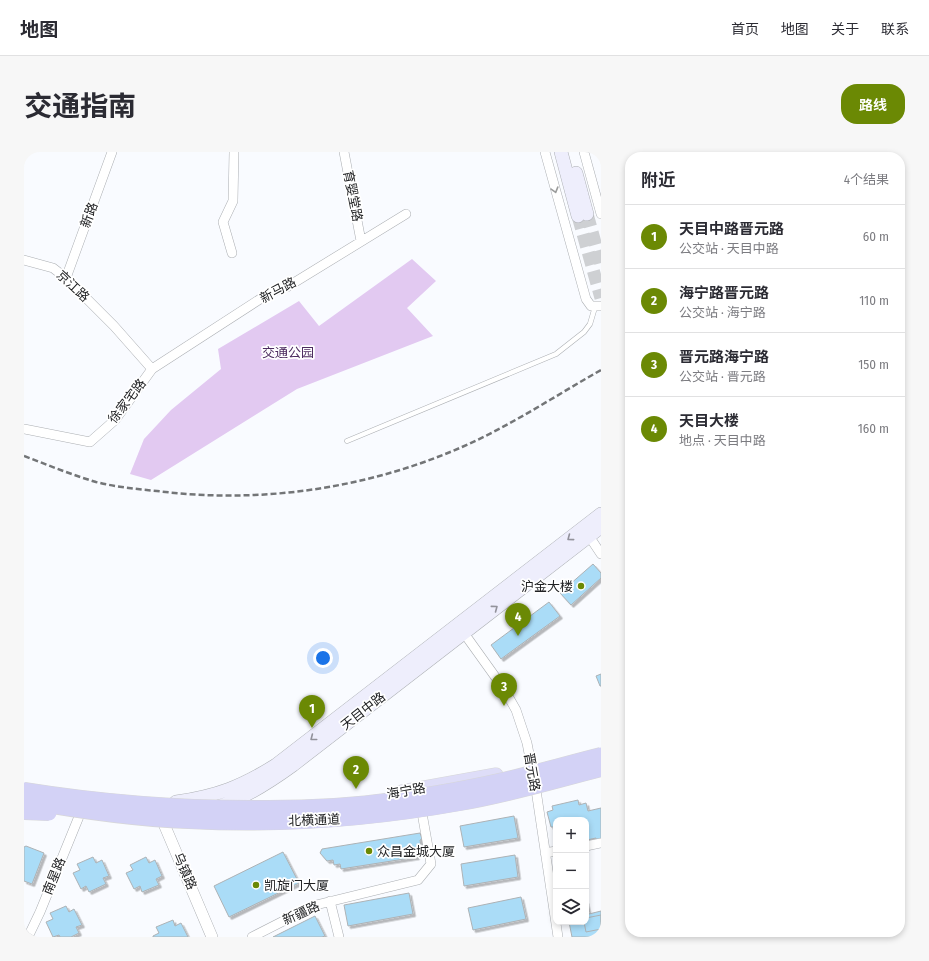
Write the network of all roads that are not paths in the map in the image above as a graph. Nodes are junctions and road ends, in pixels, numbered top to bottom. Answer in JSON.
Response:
{"nodes":[{"id":1,"x":112,"y":152,"type":"edge"},
{"id":2,"x":234,"y":152,"type":"edge"},
{"id":3,"x":344,"y":152,"type":"edge"},
{"id":4,"x":545,"y":152,"type":"edge"},
{"id":5,"x":561,"y":152,"type":"edge"},
{"id":6,"x":570,"y":152,"type":"edge"},
{"id":7,"x":585,"y":152,"type":"edge"},
{"id":8,"x":406,"y":214,"type":"dead end"},
{"id":9,"x":601,"y":214,"type":"edge"},
{"id":10,"x":361,"y":241,"type":"junction"},
{"id":11,"x":232,"y":253,"type":"dead end"},
{"id":12,"x":24,"y":260,"type":"edge"},
{"id":13,"x":66,"y":278,"type":"junction"},
{"id":14,"x":598,"y":306,"type":"edge"},
{"id":15,"x":114,"y":326,"type":"joint"},
{"id":16,"x":152,"y":369,"type":"junction"},
{"id":17,"x":24,"y":428,"type":"edge"},
{"id":18,"x":347,"y":442,"type":"dead end"},
{"id":19,"x":601,"y":514,"type":"edge"},
{"id":20,"x":601,"y":527,"type":"edge"},
{"id":21,"x":589,"y":536,"type":"junction"},
{"id":22,"x":601,"y":554,"type":"edge"},
{"id":23,"x":461,"y":628,"type":"junction"},
{"id":24,"x":601,"y":750,"type":"edge"},
{"id":25,"x":601,"y":755,"type":"edge"},
{"id":26,"x":532,"y":768,"type":"junction"},
{"id":27,"x":601,"y":769,"type":"edge"},
{"id":28,"x":601,"y":772,"type":"edge"},
{"id":29,"x":24,"y":781,"type":"edge"},
{"id":30,"x":24,"y":786,"type":"edge"},
{"id":31,"x":24,"y":790,"type":"edge"},
{"id":32,"x":536,"y":790,"type":"junction"},
{"id":33,"x":24,"y":801,"type":"edge"},
{"id":34,"x":229,"y":803,"type":"junction"},
{"id":35,"x":24,"y":804,"type":"edge"},
{"id":36,"x":159,"y":804,"type":"junction"},
{"id":37,"x":89,"y":809,"type":"junction"},
{"id":38,"x":24,"y":812,"type":"edge"},
{"id":39,"x":422,"y":814,"type":"junction"},
{"id":40,"x":164,"y":824,"type":"junction"},
{"id":41,"x":601,"y":843,"type":"edge"},
{"id":42,"x":589,"y":845,"type":"edge"},
{"id":43,"x":553,"y":852,"type":"edge"},
{"id":44,"x":545,"y":853,"type":"junction"},
{"id":45,"x":330,"y":901,"type":"junction"},
{"id":46,"x":28,"y":937,"type":"edge"},
{"id":47,"x":212,"y":937,"type":"edge"},
{"id":48,"x":252,"y":937,"type":"edge"},
{"id":49,"x":339,"y":937,"type":"edge"},
{"id":50,"x":558,"y":937,"type":"edge"}],
"edges":[{"from":1,"to":13,"type":"street","name":"新路"},
{"from":2,"to":11,"type":"street"},
{"from":3,"to":10,"type":"street","name":"育婴堂路"},
{"from":4,"to":14,"type":"street","one_way":true},
{"from":5,"to":6,"type":"main road"},
{"from":7,"to":9,"type":"street"},
{"from":8,"to":10,"type":"street","name":"新马路"},
{"from":10,"to":16,"type":"street","name":"新马路"},
{"from":12,"to":13,"type":"street","name":"京江路"},
{"from":13,"to":15,"type":"street","name":"京江路"},
{"from":14,"to":18,"type":"lane"},
{"from":15,"to":16,"type":"street","name":"徐家宅路"},
{"from":16,"to":17,"type":"street","name":"徐家宅路"},
{"from":19,"to":23,"type":"main road","name":"天目中路","one_way":true},
{"from":20,"to":21,"type":"main road","name":"天目中路"},
{"from":21,"to":22,"type":"street"},
{"from":23,"to":21,"type":"main road","name":"天目中路","one_way":true},
{"from":23,"to":26,"type":"street","name":"晋元路"},
{"from":23,"to":34,"type":"main road","name":"天目中路"},
{"from":23,"to":36,"type":"main road","name":"天目中路","one_way":true},
{"from":24,"to":26,"type":"main road","name":"海宁路"},
{"from":25,"to":37,"type":"highway","name":"北横通道","bridge":true},
{"from":26,"to":32,"type":"street","name":"晋元路"},
{"from":26,"to":34,"type":"main road","name":"海宁路"},
{"from":27,"to":37,"type":"highway","name":"北横通道","bridge":true},
{"from":28,"to":32,"type":"main road","name":"海宁路"},
{"from":29,"to":37,"type":"highway","bridge":true},
{"from":30,"to":36,"type":"main road","name":"天目中路"},
{"from":31,"to":37,"type":"highway","name":"北横通道","bridge":true},
{"from":32,"to":39,"type":"main road","name":"海宁路"},
{"from":32,"to":44,"type":"street","name":"晋元路"},
{"from":33,"to":37,"type":"highway","name":"北横通道","bridge":true},
{"from":34,"to":36,"type":"main road","name":"海宁路"},
{"from":34,"to":40,"type":"main road","name":"天目中路"},
{"from":35,"to":37,"type":"main road","name":"天目中路"},
{"from":36,"to":40,"type":"street","name":"乌镇路"},
{"from":37,"to":38,"type":"highway","bridge":true},
{"from":37,"to":40,"type":"main road","name":"天目中路"},
{"from":37,"to":46,"type":"street","name":"南星路"},
{"from":39,"to":40,"type":"main road","name":"海宁路"},
{"from":39,"to":45,"type":"street","name":"新疆路"},
{"from":40,"to":47,"type":"street","name":"乌镇路"},
{"from":41,"to":42,"type":"street"},
{"from":43,"to":44,"type":"street"},
{"from":44,"to":50,"type":"street","name":"晋元路"},
{"from":45,"to":48,"type":"street","name":"新疆路"},
{"from":45,"to":49,"type":"street"}]}
